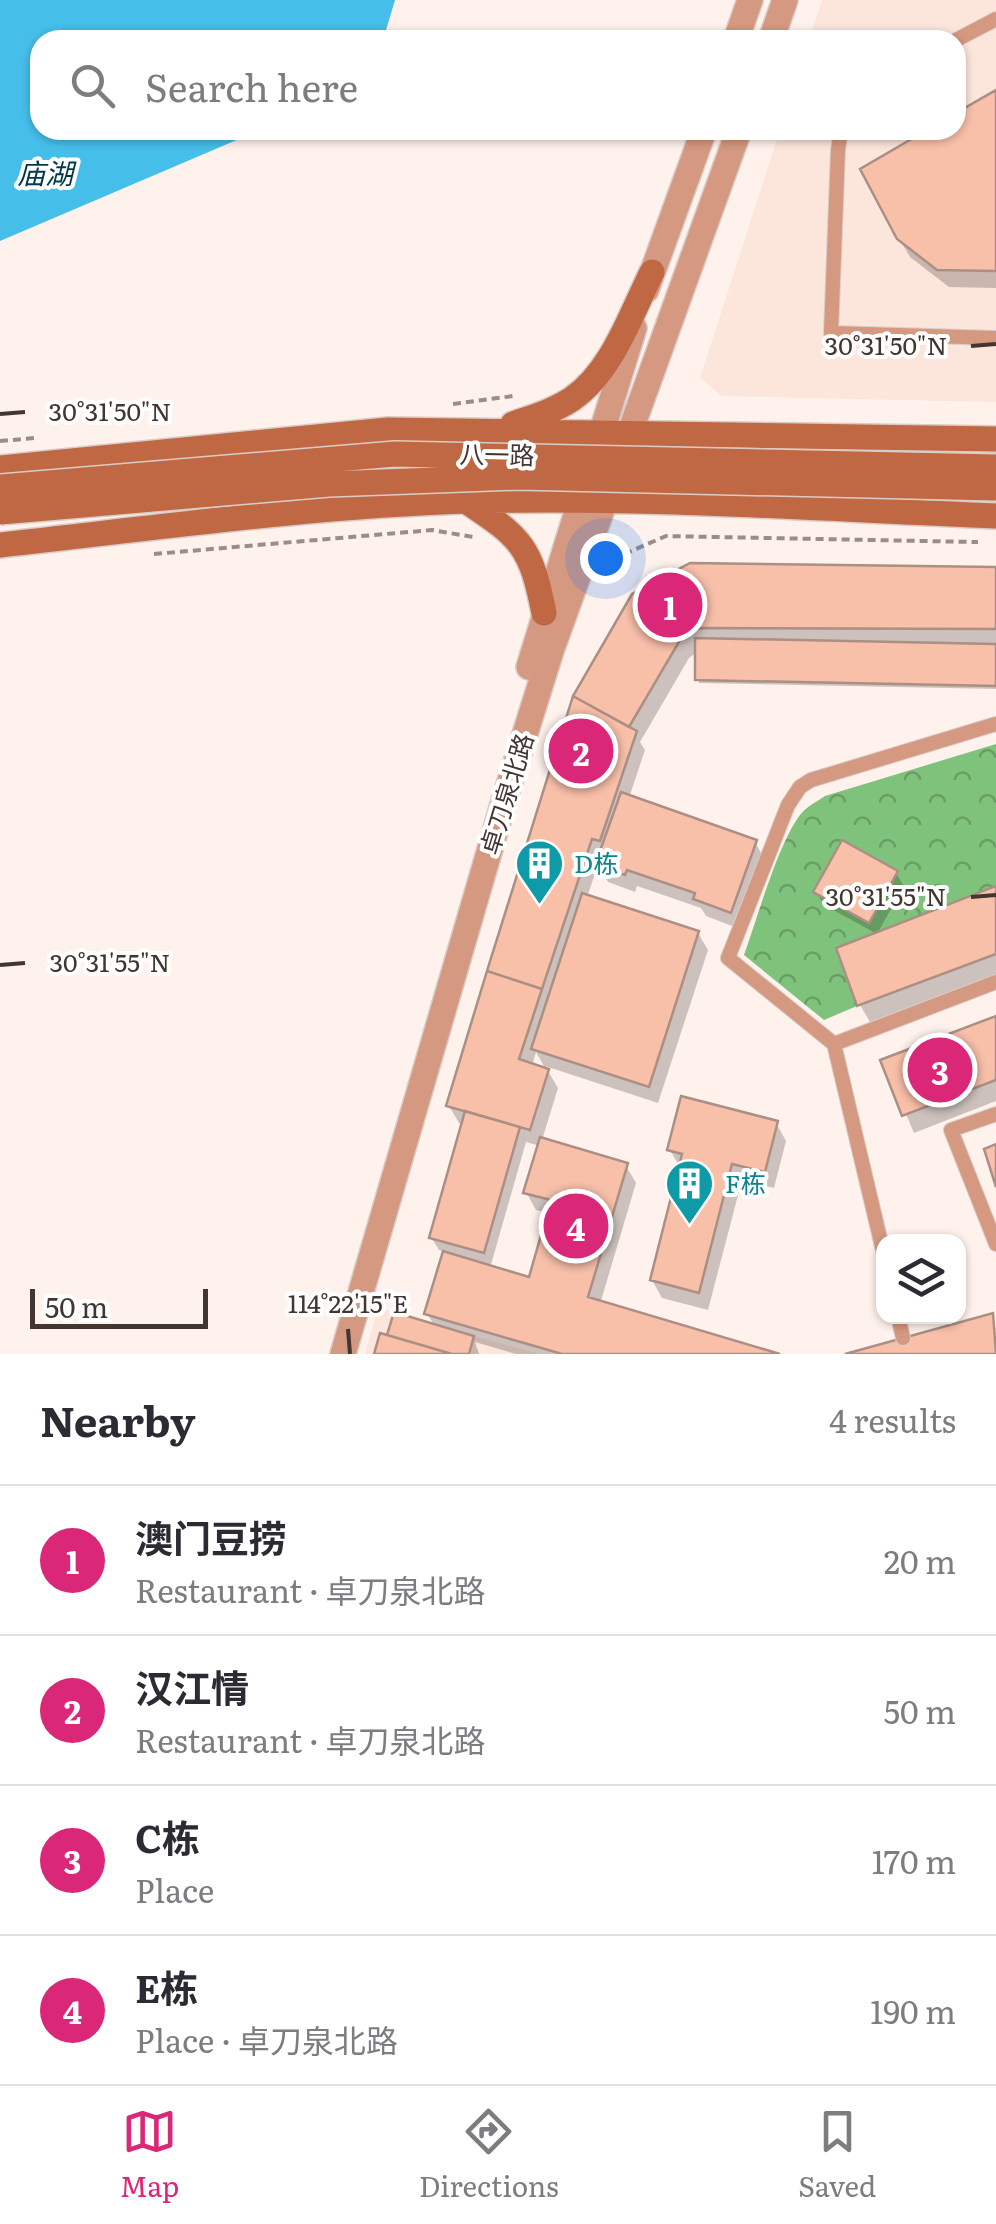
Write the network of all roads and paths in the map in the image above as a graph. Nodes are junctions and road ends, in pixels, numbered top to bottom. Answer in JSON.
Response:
{"nodes":[{"id":1,"x":750,"y":0,"type":"edge"},
{"id":2,"x":784,"y":0,"type":"edge"},
{"id":3,"x":996,"y":19,"type":"edge"},
{"id":4,"x":740,"y":30,"type":"edge"},
{"id":5,"x":774,"y":30,"type":"edge"},
{"id":6,"x":966,"y":35,"type":"edge"},
{"id":7,"x":700,"y":140,"type":"edge"},
{"id":8,"x":735,"y":140,"type":"edge"},
{"id":9,"x":841,"y":140,"type":"edge"},
{"id":10,"x":652,"y":272,"type":"junction"},
{"id":11,"x":996,"y":338,"type":"edge"},
{"id":12,"x":528,"y":392,"type":"dead end"},
{"id":13,"x":439,"y":406,"type":"dead end"},
{"id":14,"x":498,"y":430,"type":"junction"},
{"id":15,"x":599,"y":434,"type":"junction"},
{"id":16,"x":628,"y":435,"type":"junction"},
{"id":17,"x":996,"y":438,"type":"edge"},
{"id":18,"x":996,"y":467,"type":"edge"},
{"id":19,"x":0,"y":468,"type":"edge"},
{"id":20,"x":0,"y":487,"type":"edge"},
{"id":21,"x":996,"y":488,"type":"edge"},
{"id":22,"x":580,"y":500,"type":"junction"},
{"id":23,"x":607,"y":500,"type":"junction"},
{"id":24,"x":466,"y":501,"type":"junction"},
{"id":25,"x":0,"y":512,"type":"edge"},
{"id":26,"x":996,"y":516,"type":"edge"},
{"id":27,"x":478,"y":539,"type":"dead end"},
{"id":28,"x":976,"y":542,"type":"dead end"},
{"id":29,"x":0,"y":545,"type":"edge"},
{"id":30,"x":622,"y":555,"type":"dead end"},
{"id":31,"x":138,"y":556,"type":"dead end"},
{"id":32,"x":544,"y":613,"type":"junction"},
{"id":33,"x":996,"y":724,"type":"edge"},
{"id":34,"x":996,"y":982,"type":"edge"},
{"id":35,"x":834,"y":1044,"type":"junction"},
{"id":36,"x":996,"y":1114,"type":"edge"},
{"id":37,"x":879,"y":1234,"type":"edge"},
{"id":38,"x":996,"y":1244,"type":"edge"},
{"id":39,"x":900,"y":1324,"type":"edge"},
{"id":40,"x":903,"y":1338,"type":"dead end"},
{"id":41,"x":345,"y":1352,"type":"edge"}],
"edges":[{"from":1,"to":4,"type":"street"},
{"from":2,"to":5,"type":"street"},
{"from":3,"to":6,"type":"lane"},
{"from":7,"to":10,"type":"street","name":"卓刀泉北路"},
{"from":8,"to":16,"type":"street","name":"卓刀泉北路"},
{"from":9,"to":11,"type":"lane"},
{"from":10,"to":14,"type":"main road"},
{"from":10,"to":15,"type":"street","name":"卓刀泉北路"},
{"from":12,"to":13,"type":"path"},
{"from":14,"to":15,"type":"main road"},
{"from":14,"to":19,"type":"main road"},
{"from":15,"to":16,"type":"main road"},
{"from":15,"to":22,"type":"street","name":"卓刀泉北路"},
{"from":16,"to":17,"type":"main road"},
{"from":16,"to":23,"type":"street","name":"卓刀泉北路"},
{"from":18,"to":20,"type":"main road","name":"八一路","bridge":true},
{"from":21,"to":25,"type":"main road","name":"八一路","bridge":true},
{"from":22,"to":23,"type":"main road"},
{"from":22,"to":24,"type":"main road"},
{"from":22,"to":32,"type":"street","name":"卓刀泉北路"},
{"from":23,"to":26,"type":"main road"},
{"from":23,"to":41,"type":"street","name":"卓刀泉北路"},
{"from":24,"to":29,"type":"main road"},
{"from":24,"to":32,"type":"main road"},
{"from":27,"to":31,"type":"path"},
{"from":28,"to":30,"type":"path"},
{"from":32,"to":41,"type":"street","name":"卓刀泉北路"},
{"from":33,"to":35,"type":"lane"},
{"from":34,"to":35,"type":"lane"},
{"from":35,"to":37,"type":"lane"},
{"from":36,"to":38,"type":"lane"},
{"from":39,"to":40,"type":"lane"}]}
